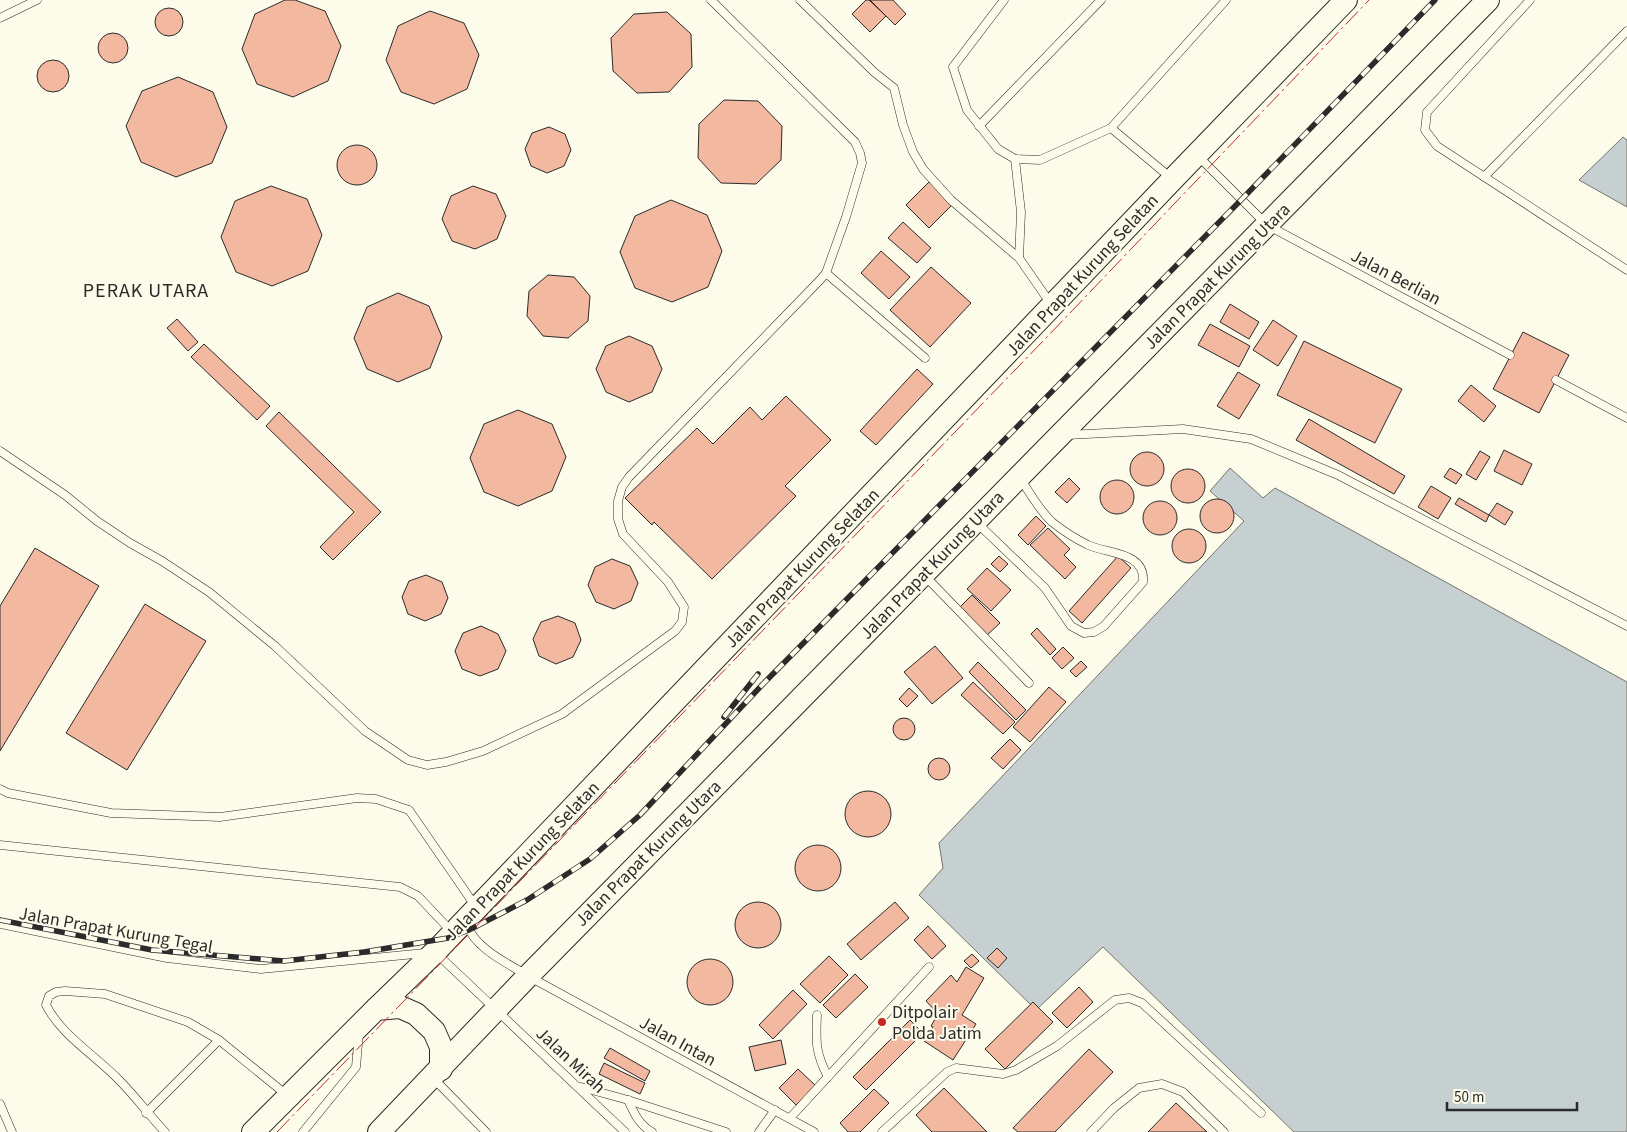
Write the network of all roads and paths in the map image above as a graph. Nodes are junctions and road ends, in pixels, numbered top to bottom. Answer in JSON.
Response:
{"nodes":[{"id":1,"x":37,"y":0,"type":"edge"},
{"id":2,"x":711,"y":0,"type":"edge"},
{"id":3,"x":800,"y":0,"type":"edge"},
{"id":4,"x":1004,"y":0,"type":"edge"},
{"id":5,"x":1101,"y":0,"type":"edge"},
{"id":6,"x":1226,"y":0,"type":"edge"},
{"id":7,"x":1346,"y":0,"type":"edge"},
{"id":8,"x":1488,"y":0,"type":"edge"},
{"id":9,"x":1530,"y":0,"type":"edge"},
{"id":10,"x":0,"y":18,"type":"edge"},
{"id":11,"x":1627,"y":31,"type":"edge"},
{"id":12,"x":979,"y":126,"type":"junction"},
{"id":13,"x":1111,"y":128,"type":"junction"},
{"id":14,"x":1197,"y":154,"type":"junction"},
{"id":15,"x":1015,"y":159,"type":"junction"},
{"id":16,"x":1484,"y":177,"type":"junction"},
{"id":17,"x":1172,"y":179,"type":"junction"},
{"id":18,"x":1267,"y":225,"type":"junction"},
{"id":19,"x":1019,"y":258,"type":"junction"},
{"id":20,"x":1627,"y":270,"type":"edge"},
{"id":21,"x":826,"y":273,"type":"junction"},
{"id":22,"x":1053,"y":306,"type":"junction"},
{"id":23,"x":1510,"y":355,"type":"dead end"},
{"id":24,"x":925,"y":358,"type":"dead end"},
{"id":25,"x":1556,"y":380,"type":"dead end"},
{"id":26,"x":1627,"y":418,"type":"edge"},
{"id":27,"x":1060,"y":435,"type":"junction"},
{"id":28,"x":0,"y":450,"type":"edge"},
{"id":29,"x":1019,"y":476,"type":"junction"},
{"id":30,"x":975,"y":521,"type":"junction"},
{"id":31,"x":923,"y":574,"type":"junction"},
{"id":32,"x":1627,"y":626,"type":"edge"},
{"id":33,"x":1029,"y":683,"type":"dead end"},
{"id":34,"x":0,"y":789,"type":"edge"},
{"id":35,"x":0,"y":844,"type":"edge"},
{"id":36,"x":465,"y":920,"type":"junction"},
{"id":37,"x":0,"y":924,"type":"edge"},
{"id":38,"x":435,"y":952,"type":"junction"},
{"id":39,"x":929,"y":967,"type":"dead end"},
{"id":40,"x":528,"y":976,"type":"junction"},
{"id":41,"x":376,"y":1009,"type":"junction"},
{"id":42,"x":496,"y":1010,"type":"junction"},
{"id":43,"x":817,"y":1015,"type":"dead end"},
{"id":44,"x":360,"y":1025,"type":"junction"},
{"id":45,"x":219,"y":1040,"type":"junction"},
{"id":46,"x":437,"y":1073,"type":"junction"},
{"id":47,"x":828,"y":1077,"type":"junction"},
{"id":48,"x":579,"y":1087,"type":"junction"},
{"id":49,"x":290,"y":1097,"type":"junction"},
{"id":50,"x":628,"y":1100,"type":"junction"},
{"id":51,"x":0,"y":1104,"type":"edge"},
{"id":52,"x":775,"y":1110,"type":"junction"},
{"id":53,"x":146,"y":1112,"type":"junction"},
{"id":54,"x":1261,"y":1113,"type":"dead end"},
{"id":55,"x":790,"y":1118,"type":"junction"},
{"id":56,"x":12,"y":1132,"type":"edge"},
{"id":57,"x":165,"y":1132,"type":"edge"},
{"id":58,"x":253,"y":1132,"type":"edge"},
{"id":59,"x":303,"y":1132,"type":"edge"},
{"id":60,"x":380,"y":1132,"type":"edge"},
{"id":61,"x":486,"y":1132,"type":"edge"},
{"id":62,"x":625,"y":1132,"type":"edge"},
{"id":63,"x":652,"y":1132,"type":"edge"},
{"id":64,"x":726,"y":1132,"type":"edge"},
{"id":65,"x":759,"y":1132,"type":"edge"},
{"id":66,"x":814,"y":1132,"type":"edge"},
{"id":67,"x":882,"y":1132,"type":"edge"},
{"id":68,"x":1091,"y":1132,"type":"edge"},
{"id":69,"x":1224,"y":1132,"type":"edge"}],
"edges":[{"from":1,"to":10,"type":"lane"},
{"from":2,"to":21,"type":"lane"},
{"from":3,"to":19,"type":"lane"},
{"from":4,"to":12,"type":"lane"},
{"from":5,"to":12,"type":"lane"},
{"from":6,"to":13,"type":"lane"},
{"from":7,"to":14,"type":"street","name":"Jalan Prapat Kurung Selatan"},
{"from":8,"to":18,"type":"street","name":"Jalan Prapat Kurung Utara"},
{"from":9,"to":16,"type":"lane"},
{"from":11,"to":16,"type":"lane"},
{"from":12,"to":15,"type":"lane"},
{"from":13,"to":15,"type":"lane"},
{"from":13,"to":17,"type":"lane"},
{"from":14,"to":17,"type":"street","name":"Jalan Prapat Kurung Selatan"},
{"from":14,"to":18,"type":"lane","name":"Jalan Berlian"},
{"from":15,"to":19,"type":"lane"},
{"from":16,"to":20,"type":"lane"},
{"from":17,"to":22,"type":"street","name":"Jalan Prapat Kurung Selatan"},
{"from":18,"to":23,"type":"lane","name":"Jalan Berlian"},
{"from":18,"to":27,"type":"street","name":"Jalan Prapat Kurung Utara"},
{"from":19,"to":22,"type":"lane"},
{"from":21,"to":24,"type":"lane"},
{"from":21,"to":28,"type":"lane"},
{"from":22,"to":36,"type":"street","name":"Jalan Prapat Kurung Selatan"},
{"from":25,"to":26,"type":"lane"},
{"from":27,"to":29,"type":"street","name":"Jalan Prapat Kurung Utara"},
{"from":27,"to":32,"type":"lane"},
{"from":29,"to":30,"type":"street","name":"Jalan Prapat Kurung Utara"},
{"from":29,"to":30,"type":"lane"},
{"from":30,"to":31,"type":"street","name":"Jalan Prapat Kurung Utara"},
{"from":31,"to":33,"type":"lane"},
{"from":31,"to":40,"type":"street","name":"Jalan Prapat Kurung Utara"},
{"from":34,"to":36,"type":"lane"},
{"from":35,"to":36,"type":"lane"},
{"from":36,"to":38,"type":"street","name":"Jalan Prapat Kurung Selatan"},
{"from":36,"to":40,"type":"lane","name":"Jalan Intan"},
{"from":37,"to":38,"type":"lane","name":"Jalan Prapat Kurung Tegal"},
{"from":38,"to":41,"type":"street","name":"Jalan Prapat Kurung Selatan"},
{"from":38,"to":42,"type":"lane","name":"Jalan Mirah"},
{"from":39,"to":47,"type":"lane"},
{"from":40,"to":42,"type":"street","name":"Jalan Prapat Kurung Utara"},
{"from":40,"to":52,"type":"lane","name":"Jalan Intan"},
{"from":41,"to":44,"type":"street","name":"Jalan Prapat Kurung Selatan"},
{"from":41,"to":46,"type":"street"},
{"from":42,"to":46,"type":"street","name":"Jalan Prapat Kurung Utara"},
{"from":42,"to":48,"type":"lane","name":"Jalan Mirah"},
{"from":43,"to":47,"type":"lane"},
{"from":44,"to":49,"type":"street","name":"Jalan Prapat Kurung Selatan"},
{"from":44,"to":59,"type":"lane"},
{"from":45,"to":49,"type":"lane"},
{"from":45,"to":53,"type":"lane"},
{"from":45,"to":53,"type":"lane"},
{"from":46,"to":60,"type":"street","name":"Jalan Prapat Kurung Utara"},
{"from":46,"to":61,"type":"lane"},
{"from":47,"to":55,"type":"lane"},
{"from":48,"to":50,"type":"lane"},
{"from":48,"to":62,"type":"lane","name":"Jalan Mirah"},
{"from":49,"to":58,"type":"street","name":"Jalan Prapat Kurung Selatan"},
{"from":50,"to":63,"type":"lane"},
{"from":50,"to":64,"type":"lane"},
{"from":51,"to":56,"type":"lane"},
{"from":52,"to":55,"type":"lane","name":"Jalan Intan"},
{"from":52,"to":65,"type":"lane"},
{"from":53,"to":57,"type":"lane"},
{"from":54,"to":67,"type":"lane"},
{"from":55,"to":66,"type":"lane","name":"Jalan Intan"},
{"from":68,"to":69,"type":"lane"}]}
